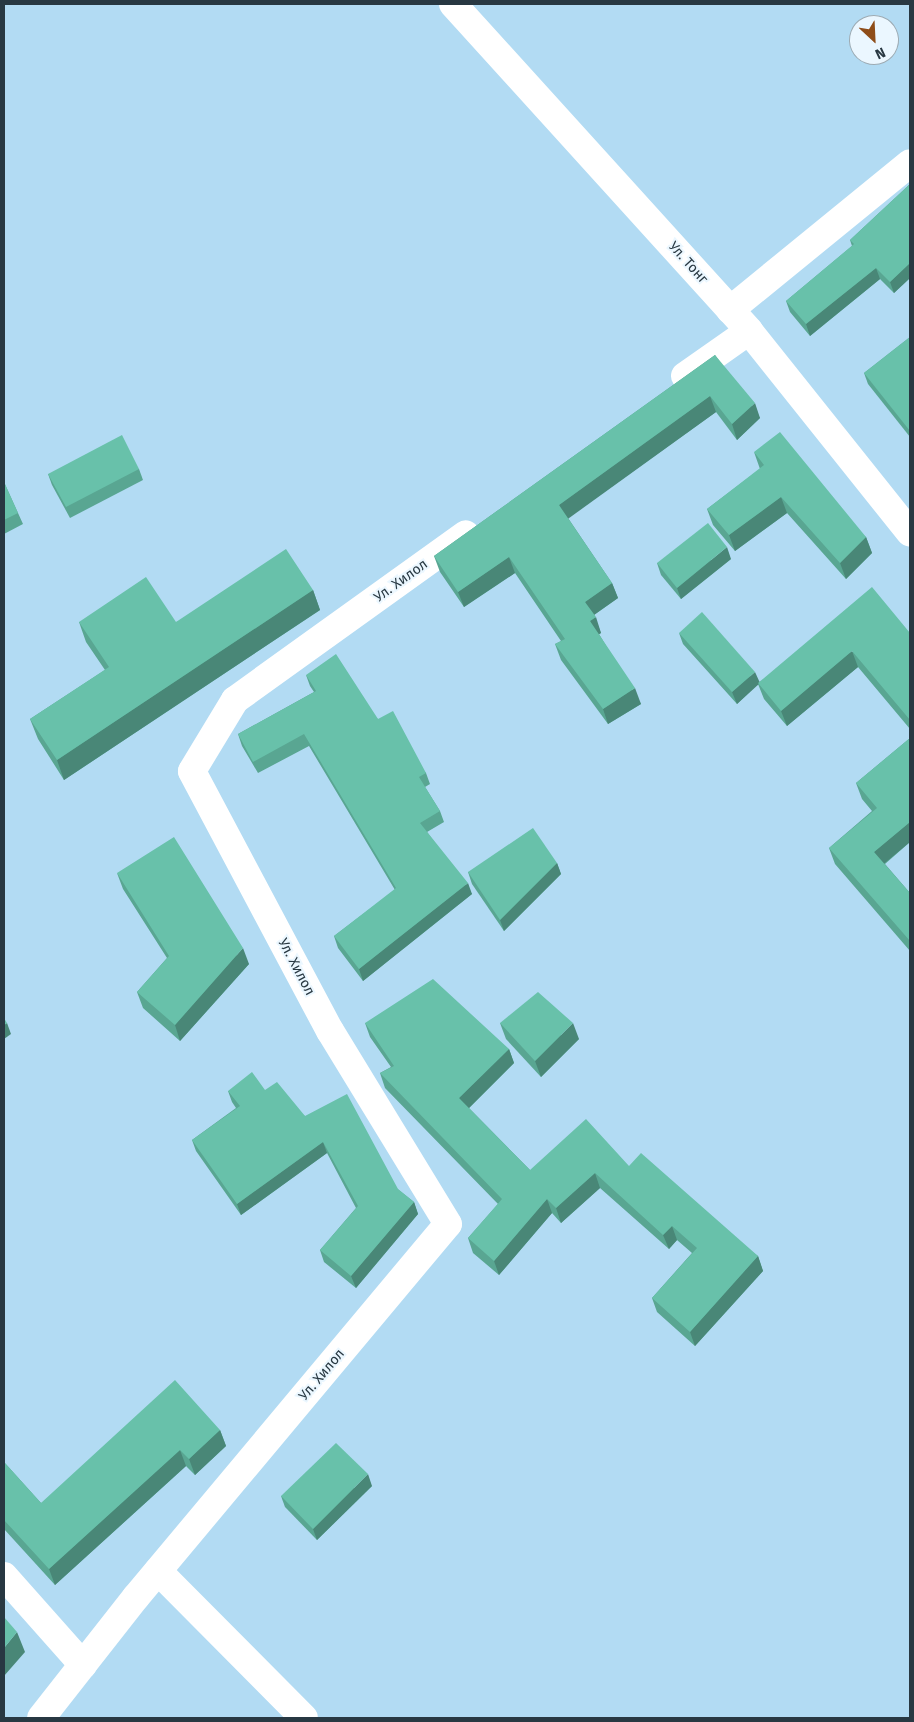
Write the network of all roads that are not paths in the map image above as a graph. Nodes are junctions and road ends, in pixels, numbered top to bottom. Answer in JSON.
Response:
{"nodes":[{"id":1,"x":453,"y":4,"type":"edge"},
{"id":2,"x":910,"y":163,"type":"edge"},
{"id":3,"x":730,"y":310,"type":"junction"},
{"id":4,"x":749,"y":331,"type":"junction"},
{"id":5,"x":661,"y":394,"type":"edge"},
{"id":6,"x":484,"y":521,"type":"edge"},
{"id":7,"x":910,"y":533,"type":"edge"},
{"id":8,"x":158,"y":1571,"type":"junction"},
{"id":9,"x":4,"y":1576,"type":"edge"},
{"id":10,"x":83,"y":1665,"type":"junction"},
{"id":11,"x":41,"y":1718,"type":"edge"},
{"id":12,"x":304,"y":1718,"type":"edge"}],
"edges":[{"from":1,"to":3,"type":"street","name":"Ул. Тонг"},
{"from":2,"to":3,"type":"street"},
{"from":3,"to":4,"type":"street","name":"Ул. Тонг"},
{"from":4,"to":5,"type":"street"},
{"from":4,"to":7,"type":"street","name":"Ул. Тонг"},
{"from":6,"to":8,"type":"street","name":"Ул. Хилол"},
{"from":8,"to":10,"type":"street","name":"Ул. Хилол"},
{"from":8,"to":12,"type":"street"},
{"from":9,"to":10,"type":"street"},
{"from":10,"to":11,"type":"street","name":"Ул. Хилол"}]}
